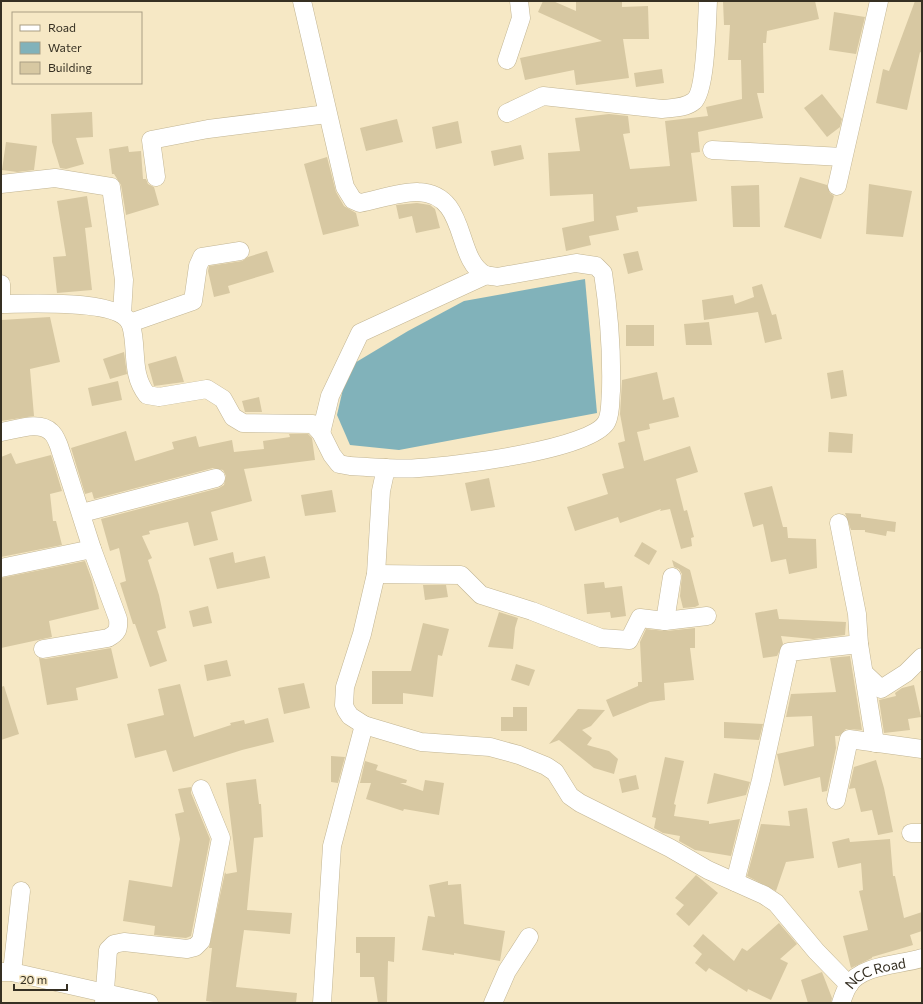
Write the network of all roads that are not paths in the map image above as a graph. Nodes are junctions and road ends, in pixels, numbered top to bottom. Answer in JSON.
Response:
{"nodes":[{"id":1,"x":302,"y":1,"type":"edge"},
{"id":2,"x":519,"y":1,"type":"edge"},
{"id":3,"x":708,"y":1,"type":"edge"},
{"id":4,"x":879,"y":1,"type":"edge"},
{"id":5,"x":506,"y":60,"type":"dead end"},
{"id":6,"x":507,"y":113,"type":"dead end"},
{"id":7,"x":327,"y":114,"type":"junction"},
{"id":8,"x":712,"y":150,"type":"dead end"},
{"id":9,"x":843,"y":157,"type":"junction"},
{"id":10,"x":156,"y":177,"type":"dead end"},
{"id":11,"x":1,"y":184,"type":"edge"},
{"id":12,"x":837,"y":186,"type":"dead end"},
{"id":13,"x":240,"y":251,"type":"dead end"},
{"id":14,"x":486,"y":275,"type":"junction"},
{"id":15,"x":1,"y":284,"type":"edge"},
{"id":16,"x":2,"y":304,"type":"edge"},
{"id":17,"x":126,"y":319,"type":"junction"},
{"id":18,"x":1,"y":432,"type":"edge"},
{"id":19,"x":322,"y":432,"type":"junction"},
{"id":20,"x":386,"y":468,"type":"junction"},
{"id":21,"x":216,"y":478,"type":"dead end"},
{"id":22,"x":82,"y":513,"type":"junction"},
{"id":23,"x":839,"y":523,"type":"dead end"},
{"id":24,"x":92,"y":549,"type":"junction"},
{"id":25,"x":1,"y":568,"type":"edge"},
{"id":26,"x":376,"y":574,"type":"junction"},
{"id":27,"x":672,"y":577,"type":"dead end"},
{"id":28,"x":707,"y":616,"type":"dead end"},
{"id":29,"x":666,"y":620,"type":"junction"},
{"id":30,"x":859,"y":644,"type":"junction"},
{"id":31,"x":43,"y":649,"type":"dead end"},
{"id":32,"x":922,"y":657,"type":"edge"},
{"id":33,"x":864,"y":673,"type":"junction"},
{"id":34,"x":364,"y":725,"type":"junction"},
{"id":35,"x":875,"y":742,"type":"junction"},
{"id":36,"x":922,"y":749,"type":"edge"},
{"id":37,"x":201,"y":789,"type":"dead end"},
{"id":38,"x":836,"y":800,"type":"dead end"},
{"id":39,"x":735,"y":882,"type":"junction"},
{"id":40,"x":21,"y":891,"type":"dead end"},
{"id":41,"x":529,"y":937,"type":"dead end"},
{"id":42,"x":922,"y":958,"type":"edge"},
{"id":43,"x":7,"y":972,"type":"edge"},
{"id":44,"x":849,"y":985,"type":"junction"},
{"id":45,"x":105,"y":998,"type":"edge"},
{"id":46,"x":149,"y":1003,"type":"edge"},
{"id":47,"x":322,"y":1003,"type":"edge"},
{"id":48,"x":493,"y":1003,"type":"edge"},
{"id":49,"x":841,"y":1003,"type":"edge"}],
"edges":[{"from":1,"to":7,"type":"street"},
{"from":2,"to":5,"type":"street"},
{"from":3,"to":6,"type":"street"},
{"from":4,"to":9,"type":"street"},
{"from":7,"to":10,"type":"street"},
{"from":7,"to":14,"type":"street"},
{"from":8,"to":9,"type":"street"},
{"from":9,"to":12,"type":"street"},
{"from":11,"to":17,"type":"street"},
{"from":13,"to":17,"type":"street"},
{"from":14,"to":19,"type":"street"},
{"from":14,"to":20,"type":"street"},
{"from":15,"to":16,"type":"street"},
{"from":16,"to":17,"type":"street"},
{"from":17,"to":19,"type":"street"},
{"from":18,"to":22,"type":"street"},
{"from":19,"to":20,"type":"street"},
{"from":20,"to":26,"type":"street"},
{"from":21,"to":22,"type":"street"},
{"from":22,"to":24,"type":"street"},
{"from":23,"to":30,"type":"street"},
{"from":24,"to":25,"type":"street"},
{"from":24,"to":31,"type":"street"},
{"from":26,"to":29,"type":"street"},
{"from":26,"to":34,"type":"street"},
{"from":27,"to":29,"type":"street"},
{"from":28,"to":29,"type":"street"},
{"from":30,"to":33,"type":"street"},
{"from":30,"to":39,"type":"street"},
{"from":32,"to":33,"type":"street"},
{"from":33,"to":35,"type":"street"},
{"from":34,"to":39,"type":"street"},
{"from":34,"to":47,"type":"street"},
{"from":35,"to":36,"type":"street"},
{"from":35,"to":38,"type":"street"},
{"from":37,"to":45,"type":"street"},
{"from":39,"to":44,"type":"street"},
{"from":40,"to":43,"type":"street"},
{"from":41,"to":48,"type":"street"},
{"from":42,"to":44,"type":"street","name":"NCC Road"},
{"from":43,"to":45,"type":"street"},
{"from":44,"to":49,"type":"street","name":"NCC Road"},
{"from":45,"to":46,"type":"street"}]}
